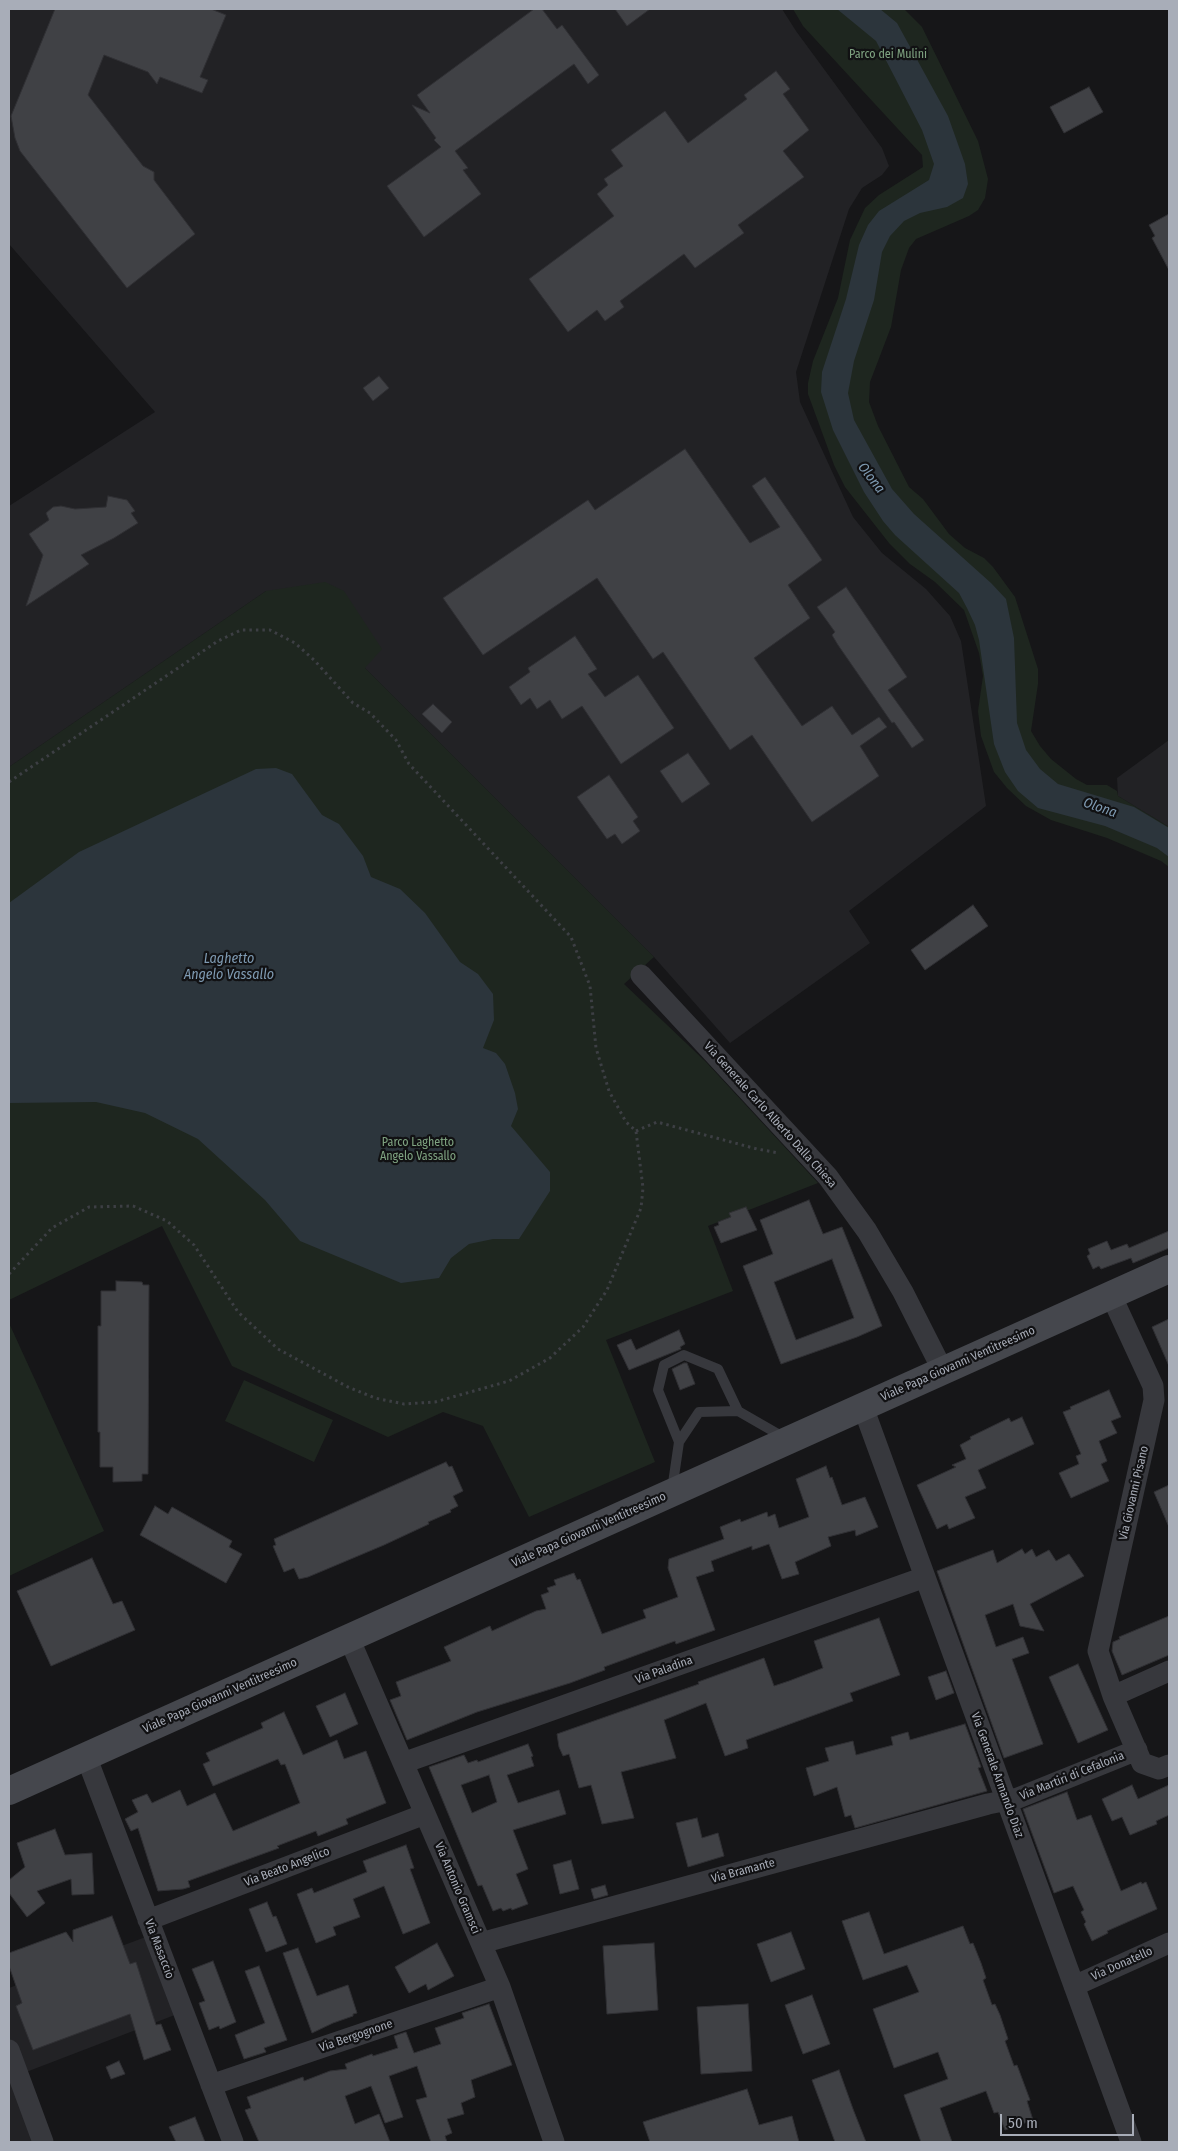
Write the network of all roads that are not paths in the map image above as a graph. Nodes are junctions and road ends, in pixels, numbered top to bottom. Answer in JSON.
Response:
{"nodes":[{"id":1,"x":641,"y":975,"type":"dead end"},
{"id":2,"x":1169,"y":1270,"type":"edge"},
{"id":3,"x":1112,"y":1296,"type":"junction"},
{"id":4,"x":943,"y":1371,"type":"junction"},
{"id":5,"x":1161,"y":1392,"type":"edge"},
{"id":6,"x":863,"y":1407,"type":"junction"},
{"id":7,"x":738,"y":1410,"type":"junction"},
{"id":8,"x":789,"y":1440,"type":"junction"},
{"id":9,"x":679,"y":1442,"type":"junction"},
{"id":10,"x":671,"y":1494,"type":"junction"},
{"id":11,"x":925,"y":1577,"type":"junction"},
{"id":12,"x":349,"y":1638,"type":"junction"},
{"id":13,"x":1169,"y":1671,"type":"edge"},
{"id":14,"x":1113,"y":1696,"type":"junction"},
{"id":15,"x":1136,"y":1750,"type":"junction"},
{"id":16,"x":86,"y":1756,"type":"junction"},
{"id":17,"x":403,"y":1763,"type":"junction"},
{"id":18,"x":1169,"y":1765,"type":"edge"},
{"id":19,"x":9,"y":1791,"type":"edge"},
{"id":20,"x":1006,"y":1800,"type":"junction"},
{"id":21,"x":425,"y":1814,"type":"junction"},
{"id":22,"x":148,"y":1920,"type":"junction"},
{"id":23,"x":481,"y":1943,"type":"junction"},
{"id":24,"x":1169,"y":1943,"type":"edge"},
{"id":25,"x":1074,"y":1986,"type":"junction"},
{"id":26,"x":500,"y":1987,"type":"junction"},
{"id":27,"x":9,"y":2050,"type":"edge"},
{"id":28,"x":212,"y":2085,"type":"junction"},
{"id":29,"x":43,"y":2142,"type":"edge"},
{"id":30,"x":233,"y":2142,"type":"edge"},
{"id":31,"x":554,"y":2142,"type":"edge"},
{"id":32,"x":1131,"y":2142,"type":"edge"}],
"edges":[{"from":1,"to":4,"type":"street","name":"Via Generale Carlo Alberto Dalla Chiesa"},
{"from":2,"to":3,"type":"street","name":"Viale Papa Giovanni Ventitreesimo"},
{"from":3,"to":4,"type":"street","name":"Viale Papa Giovanni Ventitreesimo"},
{"from":3,"to":5,"type":"street","name":"Via Giovanni Pisano"},
{"from":4,"to":6,"type":"street","name":"Viale Papa Giovanni Ventitreesimo"},
{"from":5,"to":14,"type":"street","name":"Via Giovanni Pisano"},
{"from":6,"to":8,"type":"street","name":"Viale Papa Giovanni Ventitreesimo"},
{"from":6,"to":11,"type":"street","name":"Via Generale Armando Diaz"},
{"from":7,"to":8,"type":"lane"},
{"from":7,"to":9,"type":"lane"},
{"from":7,"to":9,"type":"lane"},
{"from":8,"to":10,"type":"street","name":"Viale Papa Giovanni Ventitreesimo"},
{"from":9,"to":10,"type":"lane"},
{"from":10,"to":12,"type":"street","name":"Viale Papa Giovanni Ventitreesimo"},
{"from":11,"to":17,"type":"street","name":"Via Paladina"},
{"from":11,"to":20,"type":"street","name":"Via Generale Armando Diaz"},
{"from":12,"to":16,"type":"street","name":"Viale Papa Giovanni Ventitreesimo"},
{"from":12,"to":17,"type":"street","name":"Via Antonio Gramsci"},
{"from":13,"to":14,"type":"street"},
{"from":14,"to":15,"type":"street","name":"Via Giovanni Pisano"},
{"from":15,"to":18,"type":"street","name":"Via Giovanni Pisano"},
{"from":15,"to":20,"type":"street","name":"Via Martiri di Cefalonia"},
{"from":16,"to":19,"type":"street","name":"Viale Papa Giovanni Ventitreesimo"},
{"from":16,"to":22,"type":"street","name":"Via Masaccio"},
{"from":17,"to":21,"type":"street","name":"Via Antonio Gramsci"},
{"from":20,"to":23,"type":"street","name":"Via Bramante"},
{"from":20,"to":25,"type":"street","name":"Via Generale Armando Diaz"},
{"from":21,"to":22,"type":"street","name":"Via Beato Angelico"},
{"from":21,"to":23,"type":"street","name":"Via Antonio Gramsci"},
{"from":22,"to":28,"type":"street","name":"Via Masaccio"},
{"from":23,"to":26,"type":"street","name":"Via Antonio Gramsci"},
{"from":24,"to":25,"type":"street","name":"Via Donatello"},
{"from":25,"to":32,"type":"street","name":"Via Generale Armando Diaz"},
{"from":26,"to":28,"type":"street","name":"Via Bergognone"},
{"from":26,"to":31,"type":"street","name":"Via Antonio Gramsci"},
{"from":27,"to":29,"type":"street"},
{"from":28,"to":30,"type":"street","name":"Via Masaccio"}]}
